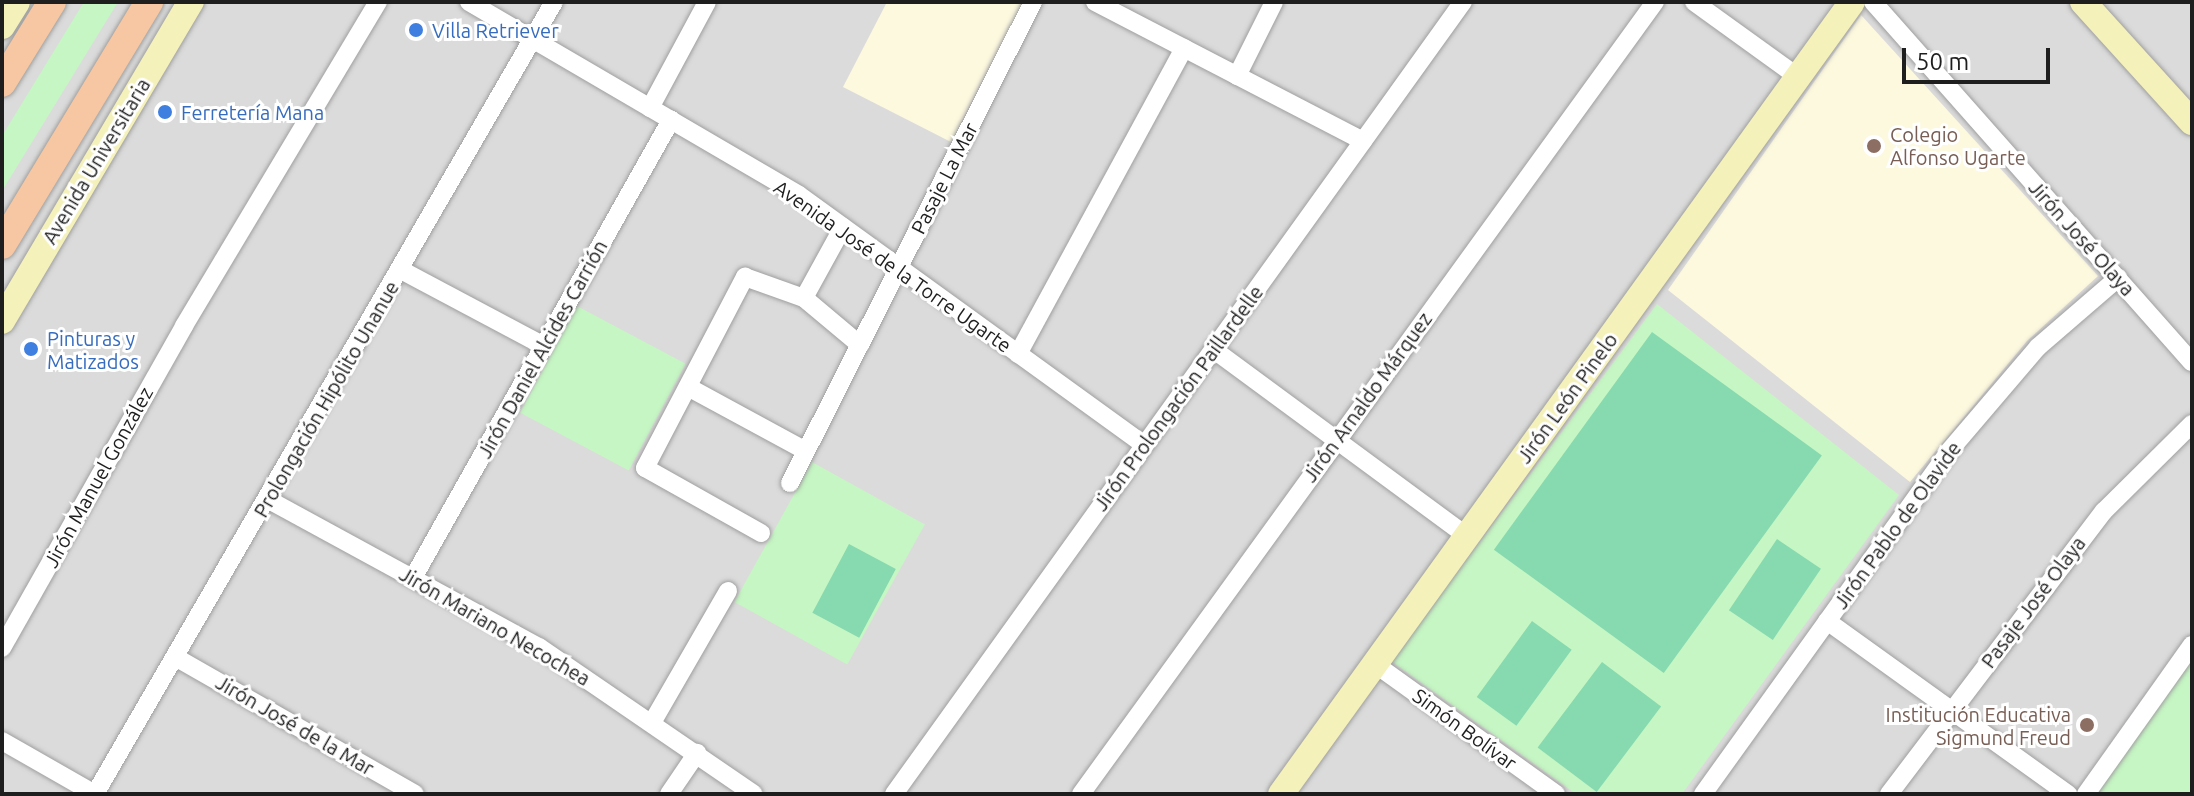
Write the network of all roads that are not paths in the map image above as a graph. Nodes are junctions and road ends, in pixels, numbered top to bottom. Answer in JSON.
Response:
{"nodes":[{"id":1,"x":17,"y":2,"type":"edge"},
{"id":2,"x":52,"y":2,"type":"edge"},
{"id":3,"x":149,"y":2,"type":"edge"},
{"id":4,"x":191,"y":2,"type":"edge"},
{"id":5,"x":378,"y":2,"type":"edge"},
{"id":6,"x":469,"y":2,"type":"edge"},
{"id":7,"x":554,"y":2,"type":"edge"},
{"id":8,"x":707,"y":2,"type":"edge"},
{"id":9,"x":1033,"y":2,"type":"edge"},
{"id":10,"x":1095,"y":2,"type":"edge"},
{"id":11,"x":1274,"y":2,"type":"edge"},
{"id":12,"x":1463,"y":2,"type":"edge"},
{"id":13,"x":1655,"y":2,"type":"edge"},
{"id":14,"x":1694,"y":2,"type":"edge"},
{"id":15,"x":2083,"y":2,"type":"edge"},
{"id":16,"x":1867,"y":4,"type":"edge"},
{"id":17,"x":2,"y":26,"type":"edge"},
{"id":18,"x":534,"y":41,"type":"junction"},
{"id":19,"x":1184,"y":48,"type":"junction"},
{"id":20,"x":1237,"y":76,"type":"junction"},
{"id":21,"x":1798,"y":77,"type":"junction"},
{"id":22,"x":2,"y":83,"type":"edge"},
{"id":23,"x":650,"y":108,"type":"junction"},
{"id":24,"x":671,"y":120,"type":"junction"},
{"id":25,"x":2192,"y":122,"type":"edge"},
{"id":26,"x":1363,"y":141,"type":"junction"},
{"id":27,"x":843,"y":227,"type":"junction"},
{"id":28,"x":2,"y":245,"type":"edge"},
{"id":29,"x":899,"y":268,"type":"junction"},
{"id":30,"x":401,"y":270,"type":"junction"},
{"id":31,"x":2118,"y":278,"type":"junction"},
{"id":32,"x":804,"y":298,"type":"junction"},
{"id":33,"x":2,"y":321,"type":"edge"},
{"id":34,"x":860,"y":345,"type":"junction"},
{"id":35,"x":544,"y":346,"type":"junction"},
{"id":36,"x":1213,"y":349,"type":"junction"},
{"id":37,"x":1018,"y":354,"type":"junction"},
{"id":38,"x":2192,"y":362,"type":"edge"},
{"id":39,"x":688,"y":387,"type":"junction"},
{"id":40,"x":2192,"y":424,"type":"edge"},
{"id":41,"x":1336,"y":439,"type":"junction"},
{"id":42,"x":1144,"y":445,"type":"junction"},
{"id":43,"x":806,"y":451,"type":"junction"},
{"id":44,"x":790,"y":483,"type":"dead end"},
{"id":45,"x":267,"y":499,"type":"junction"},
{"id":46,"x":761,"y":533,"type":"dead end"},
{"id":47,"x":1467,"y":536,"type":"junction"},
{"id":48,"x":413,"y":578,"type":"junction"},
{"id":49,"x":728,"y":591,"type":"dead end"},
{"id":50,"x":1827,"y":621,"type":"junction"},
{"id":51,"x":2192,"y":645,"type":"edge"},
{"id":52,"x":2,"y":648,"type":"edge"},
{"id":53,"x":175,"y":657,"type":"junction"},
{"id":54,"x":1375,"y":664,"type":"junction"},
{"id":55,"x":1951,"y":710,"type":"junction"},
{"id":56,"x":653,"y":721,"type":"junction"},
{"id":57,"x":2,"y":741,"type":"edge"},
{"id":58,"x":697,"y":753,"type":"junction"},
{"id":59,"x":1287,"y":792,"type":"edge"},
{"id":60,"x":95,"y":794,"type":"edge"},
{"id":61,"x":415,"y":794,"type":"edge"},
{"id":62,"x":669,"y":794,"type":"edge"},
{"id":63,"x":754,"y":794,"type":"edge"},
{"id":64,"x":894,"y":794,"type":"edge"},
{"id":65,"x":1081,"y":794,"type":"edge"},
{"id":66,"x":1556,"y":794,"type":"edge"},
{"id":67,"x":1703,"y":794,"type":"edge"},
{"id":68,"x":1889,"y":794,"type":"edge"},
{"id":69,"x":2068,"y":794,"type":"edge"},
{"id":70,"x":2086,"y":794,"type":"edge"}],
"edges":[{"from":1,"to":17,"type":"street"},
{"from":2,"to":22,"type":"main road"},
{"from":3,"to":28,"type":"main road","name":"Avenida Universitaria"},
{"from":4,"to":33,"type":"street","name":"Avenida Universitaria"},
{"from":5,"to":52,"type":"street","name":"Jirón Manuel González"},
{"from":6,"to":18,"type":"street","name":"Avenida José de la Torre Ugarte"},
{"from":7,"to":18,"type":"street","name":"Prolongación Hipólito Unanue"},
{"from":8,"to":23,"type":"street"},
{"from":9,"to":29,"type":"street","name":"Pasaje La Mar"},
{"from":10,"to":19,"type":"street"},
{"from":11,"to":20,"type":"street"},
{"from":12,"to":26,"type":"street","name":"Jirón Prolongación Paillardelle"},
{"from":13,"to":41,"type":"street","name":"Jirón Arnaldo Márquez"},
{"from":14,"to":21,"type":"street"},
{"from":15,"to":25,"type":"street"},
{"from":16,"to":21,"type":"street","name":"Jirón León Pinelo"},
{"from":16,"to":31,"type":"street","name":"Jirón José Olaya"},
{"from":18,"to":23,"type":"street","name":"Avenida José de la Torre Ugarte"},
{"from":18,"to":30,"type":"street","name":"Prolongación Hipólito Unanue"},
{"from":19,"to":20,"type":"street"},
{"from":19,"to":37,"type":"street"},
{"from":20,"to":26,"type":"street"},
{"from":21,"to":47,"type":"street","name":"Jirón León Pinelo"},
{"from":23,"to":24,"type":"street","name":"Avenida José de la Torre Ugarte"},
{"from":24,"to":27,"type":"street","name":"Avenida José de la Torre Ugarte"},
{"from":24,"to":35,"type":"street","name":"Jirón Daniel Alcides Carrión"},
{"from":26,"to":36,"type":"street","name":"Jirón Prolongación Paillardelle"},
{"from":27,"to":29,"type":"street","name":"Avenida José de la Torre Ugarte"},
{"from":27,"to":32,"type":"street"},
{"from":29,"to":34,"type":"street","name":"Pasaje La Mar"},
{"from":29,"to":37,"type":"street","name":"Avenida José de la Torre Ugarte"},
{"from":30,"to":35,"type":"street"},
{"from":30,"to":45,"type":"street","name":"Prolongación Hipólito Unanue"},
{"from":31,"to":38,"type":"street","name":"Jirón José Olaya"},
{"from":31,"to":50,"type":"street","name":"Jirón Pablo de Olavide"},
{"from":32,"to":34,"type":"street"},
{"from":32,"to":39,"type":"street"},
{"from":34,"to":43,"type":"street","name":"Pasaje La Mar"},
{"from":35,"to":48,"type":"street","name":"Jirón Daniel Alcides Carrión"},
{"from":36,"to":41,"type":"street"},
{"from":36,"to":42,"type":"street","name":"Jirón Prolongación Paillardelle"},
{"from":37,"to":42,"type":"street","name":"Avenida José de la Torre Ugarte"},
{"from":39,"to":43,"type":"street"},
{"from":39,"to":46,"type":"street"},
{"from":40,"to":55,"type":"street","name":"Pasaje José Olaya"},
{"from":41,"to":47,"type":"street"},
{"from":41,"to":65,"type":"street","name":"Jirón Arnaldo Márquez"},
{"from":42,"to":64,"type":"street","name":"Jirón Prolongación Paillardelle"},
{"from":43,"to":44,"type":"street","name":"Pasaje La Mar"},
{"from":45,"to":48,"type":"street","name":"Jirón Mariano Necochea"},
{"from":45,"to":53,"type":"street","name":"Prolongación Hipólito Unanue"},
{"from":47,"to":54,"type":"street","name":"Jirón León Pinelo"},
{"from":48,"to":56,"type":"street","name":"Jirón Mariano Necochea"},
{"from":49,"to":56,"type":"street"},
{"from":50,"to":55,"type":"street"},
{"from":50,"to":67,"type":"street","name":"Jirón Pablo de Olavide"},
{"from":51,"to":70,"type":"street"},
{"from":53,"to":60,"type":"street","name":"Prolongación Hipólito Unanue"},
{"from":53,"to":61,"type":"street","name":"Jirón José de la Mar"},
{"from":54,"to":59,"type":"street","name":"Jirón León Pinelo"},
{"from":54,"to":66,"type":"street","name":"Simón Bolívar"},
{"from":55,"to":68,"type":"street","name":"Pasaje José Olaya"},
{"from":55,"to":69,"type":"street"},
{"from":56,"to":58,"type":"street","name":"Jirón Mariano Necochea"},
{"from":57,"to":60,"type":"street"},
{"from":58,"to":62,"type":"street"},
{"from":58,"to":63,"type":"street","name":"Jirón Mariano Necochea"}]}
